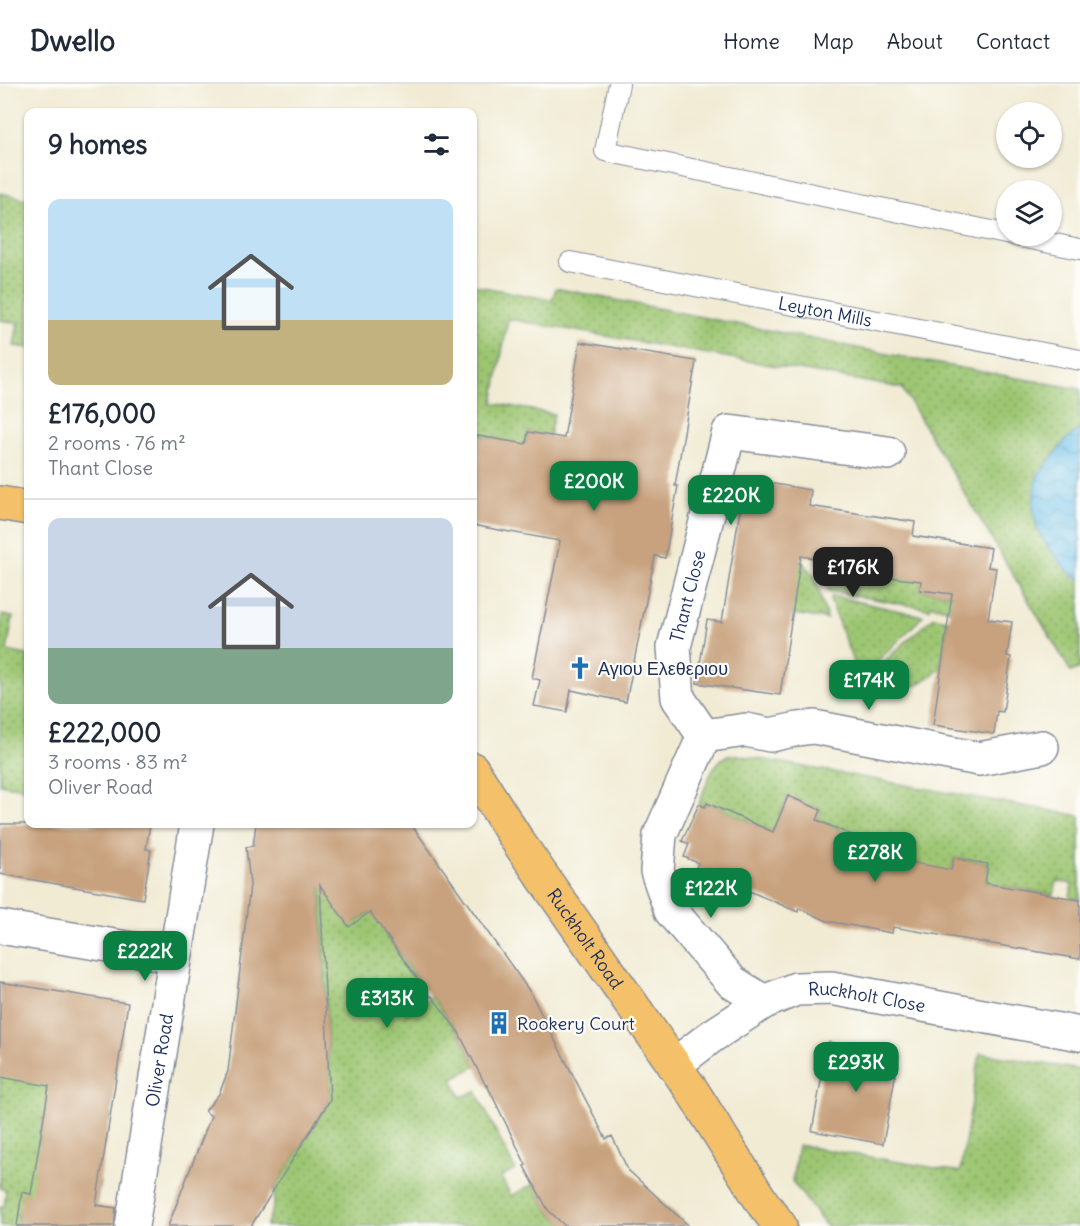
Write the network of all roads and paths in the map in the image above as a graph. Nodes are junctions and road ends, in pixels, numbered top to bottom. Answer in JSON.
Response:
{"nodes":[{"id":1,"x":618,"y":84,"type":"edge"},
{"id":2,"x":996,"y":232,"type":"edge"},
{"id":3,"x":1062,"y":245,"type":"edge"},
{"id":4,"x":1080,"y":249,"type":"edge"},
{"id":5,"x":570,"y":262,"type":"dead end"},
{"id":6,"x":1080,"y":360,"type":"edge"},
{"id":7,"x":888,"y":453,"type":"dead end"},
{"id":8,"x":0,"y":503,"type":"edge"},
{"id":9,"x":24,"y":507,"type":"edge"},
{"id":10,"x":704,"y":736,"type":"junction"},
{"id":11,"x":1042,"y":747,"type":"dead end"},
{"id":12,"x":477,"y":777,"type":"edge"},
{"id":13,"x":195,"y":828,"type":"edge"},
{"id":14,"x":0,"y":927,"type":"edge"},
{"id":15,"x":175,"y":956,"type":"junction"},
{"id":16,"x":764,"y":1002,"type":"junction"},
{"id":17,"x":1080,"y":1034,"type":"edge"},
{"id":18,"x":674,"y":1065,"type":"junction"},
{"id":19,"x":132,"y":1226,"type":"edge"},
{"id":20,"x":780,"y":1226,"type":"edge"}],
"edges":[{"from":1,"to":2,"type":"lane"},
{"from":3,"to":4,"type":"lane"},
{"from":5,"to":6,"type":"lane","name":"Leyton Mills"},
{"from":7,"to":10,"type":"street","name":"Thant Close"},
{"from":8,"to":9,"type":"main road"},
{"from":10,"to":11,"type":"street"},
{"from":10,"to":16,"type":"street"},
{"from":12,"to":18,"type":"main road","name":"Ruckholt Road"},
{"from":13,"to":15,"type":"street","name":"Oliver Road"},
{"from":14,"to":15,"type":"street"},
{"from":15,"to":19,"type":"street","name":"Oliver Road"},
{"from":16,"to":17,"type":"street","name":"Ruckholt Close"},
{"from":16,"to":18,"type":"street","name":"Ruckholt Close"},
{"from":18,"to":20,"type":"main road","name":"Ruckholt Road"}]}
